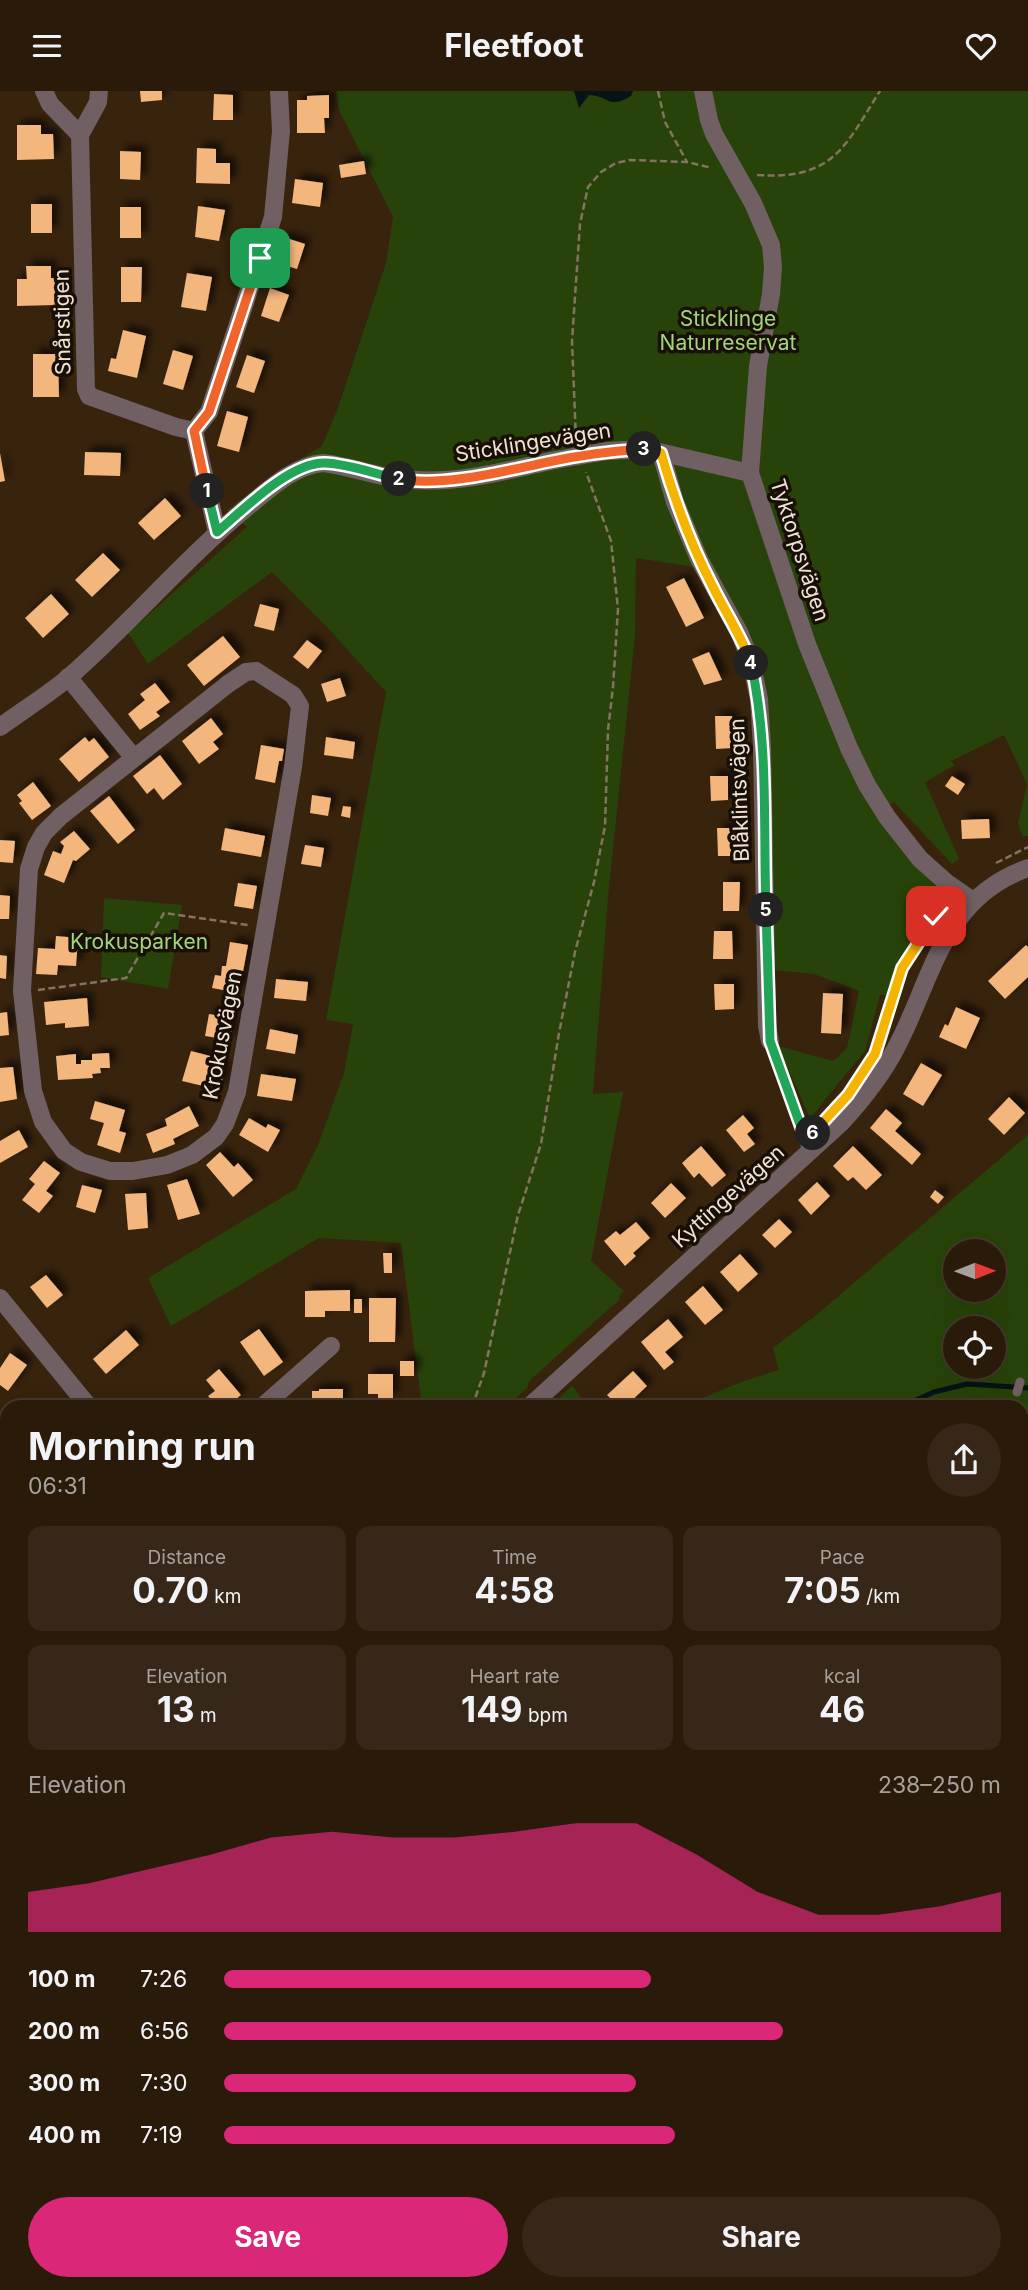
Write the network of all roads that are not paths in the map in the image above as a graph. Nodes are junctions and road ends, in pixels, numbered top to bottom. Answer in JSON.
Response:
{"nodes":[{"id":1,"x":44,"y":91,"type":"edge"},
{"id":2,"x":99,"y":91,"type":"edge"},
{"id":3,"x":279,"y":91,"type":"edge"},
{"id":4,"x":703,"y":91,"type":"edge"},
{"id":5,"x":80,"y":135,"type":"junction"},
{"id":6,"x":194,"y":431,"type":"junction"},
{"id":7,"x":661,"y":453,"type":"junction"},
{"id":8,"x":750,"y":473,"type":"junction"},
{"id":9,"x":217,"y":532,"type":"junction"},
{"id":10,"x":68,"y":677,"type":"junction"},
{"id":11,"x":0,"y":727,"type":"edge"},
{"id":12,"x":134,"y":758,"type":"junction"},
{"id":13,"x":1028,"y":868,"type":"edge"},
{"id":14,"x":966,"y":896,"type":"junction"},
{"id":15,"x":770,"y":1041,"type":"road end"},
{"id":16,"x":0,"y":1298,"type":"edge"},
{"id":17,"x":331,"y":1346,"type":"dead end"},
{"id":18,"x":83,"y":1400,"type":"edge"},
{"id":19,"x":270,"y":1400,"type":"edge"},
{"id":20,"x":536,"y":1400,"type":"edge"}],
"edges":[{"from":1,"to":5,"type":"street"},
{"from":2,"to":5,"type":"street","name":"Snårstigen"},
{"from":3,"to":6,"type":"street"},
{"from":4,"to":8,"type":"street","name":"Tyktorpsvägen"},
{"from":5,"to":6,"type":"street","name":"Snårstigen"},
{"from":6,"to":9,"type":"street"},
{"from":7,"to":8,"type":"street","name":"Sticklingevägen"},
{"from":7,"to":9,"type":"street","name":"Sticklingevägen","bridge":true},
{"from":7,"to":15,"type":"street","name":"Blåklintsvägen"},
{"from":8,"to":14,"type":"street","name":"Tyktorpsvägen"},
{"from":9,"to":10,"type":"street","name":"Sticklingevägen"},
{"from":10,"to":11,"type":"street","name":"Sticklingevägen"},
{"from":10,"to":12,"type":"street"},
{"from":12,"to":12,"type":"street","name":"Krokusvägen"},
{"from":13,"to":14,"type":"street","name":"Kyttingevägen"},
{"from":14,"to":20,"type":"street","name":"Kyttingevägen"},
{"from":16,"to":18,"type":"street"},
{"from":17,"to":19,"type":"street"}]}
